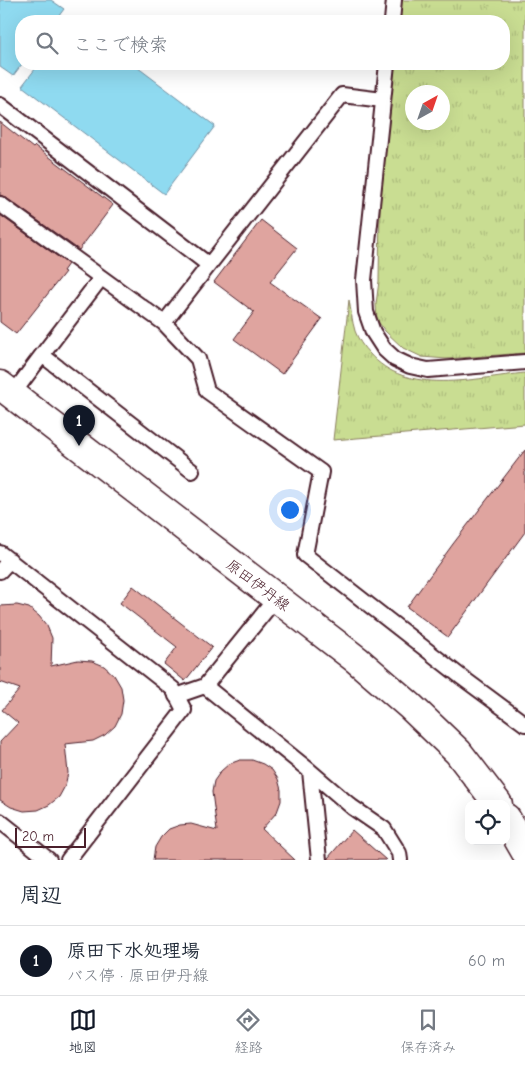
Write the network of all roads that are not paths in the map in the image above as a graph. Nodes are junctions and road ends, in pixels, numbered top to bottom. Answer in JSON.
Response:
{"nodes":[{"id":1,"x":394,"y":0,"type":"edge"},
{"id":2,"x":393,"y":15,"type":"edge"},
{"id":3,"x":386,"y":70,"type":"edge"},
{"id":4,"x":383,"y":100,"type":"junction"},
{"id":5,"x":0,"y":105,"type":"edge"},
{"id":6,"x":0,"y":204,"type":"edge"},
{"id":7,"x":209,"y":265,"type":"junction"},
{"id":8,"x":101,"y":278,"type":"junction"},
{"id":9,"x":164,"y":323,"type":"junction"},
{"id":10,"x":42,"y":355,"type":"junction"},
{"id":11,"x":525,"y":362,"type":"edge"},
{"id":12,"x":6,"y":390,"type":"edge"},
{"id":13,"x":192,"y":471,"type":"dead end"},
{"id":14,"x":5,"y":556,"type":"edge"},
{"id":15,"x":0,"y":571,"type":"edge"},
{"id":16,"x":276,"y":598,"type":"junction"},
{"id":17,"x":205,"y":686,"type":"junction"},
{"id":18,"x":176,"y":696,"type":"junction"},
{"id":19,"x":525,"y":724,"type":"edge"},
{"id":20,"x":310,"y":770,"type":"junction"},
{"id":21,"x":495,"y":800,"type":"edge"},
{"id":22,"x":0,"y":822,"type":"edge"},
{"id":23,"x":510,"y":825,"type":"edge"},
{"id":24,"x":525,"y":851,"type":"edge"},
{"id":25,"x":49,"y":860,"type":"edge"},
{"id":26,"x":68,"y":860,"type":"edge"},
{"id":27,"x":319,"y":860,"type":"edge"},
{"id":28,"x":400,"y":860,"type":"edge"}],
"edges":[{"from":1,"to":2,"type":"lane"},
{"from":3,"to":4,"type":"lane"},
{"from":4,"to":7,"type":"lane"},
{"from":4,"to":11,"type":"lane"},
{"from":5,"to":7,"type":"lane"},
{"from":6,"to":8,"type":"lane"},
{"from":7,"to":9,"type":"lane"},
{"from":8,"to":9,"type":"lane"},
{"from":8,"to":10,"type":"lane"},
{"from":9,"to":19,"type":"lane"},
{"from":10,"to":12,"type":"lane"},
{"from":10,"to":13,"type":"lane"},
{"from":12,"to":16,"type":"street","name":"原田伊丹線"},
{"from":14,"to":15,"type":"lane"},
{"from":14,"to":18,"type":"lane"},
{"from":16,"to":17,"type":"lane"},
{"from":16,"to":21,"type":"street","name":"原田伊丹線"},
{"from":17,"to":18,"type":"lane"},
{"from":17,"to":20,"type":"lane"},
{"from":18,"to":26,"type":"lane"},
{"from":20,"to":27,"type":"lane"},
{"from":20,"to":28,"type":"lane"},
{"from":22,"to":25,"type":"lane"},
{"from":23,"to":24,"type":"street"}]}
